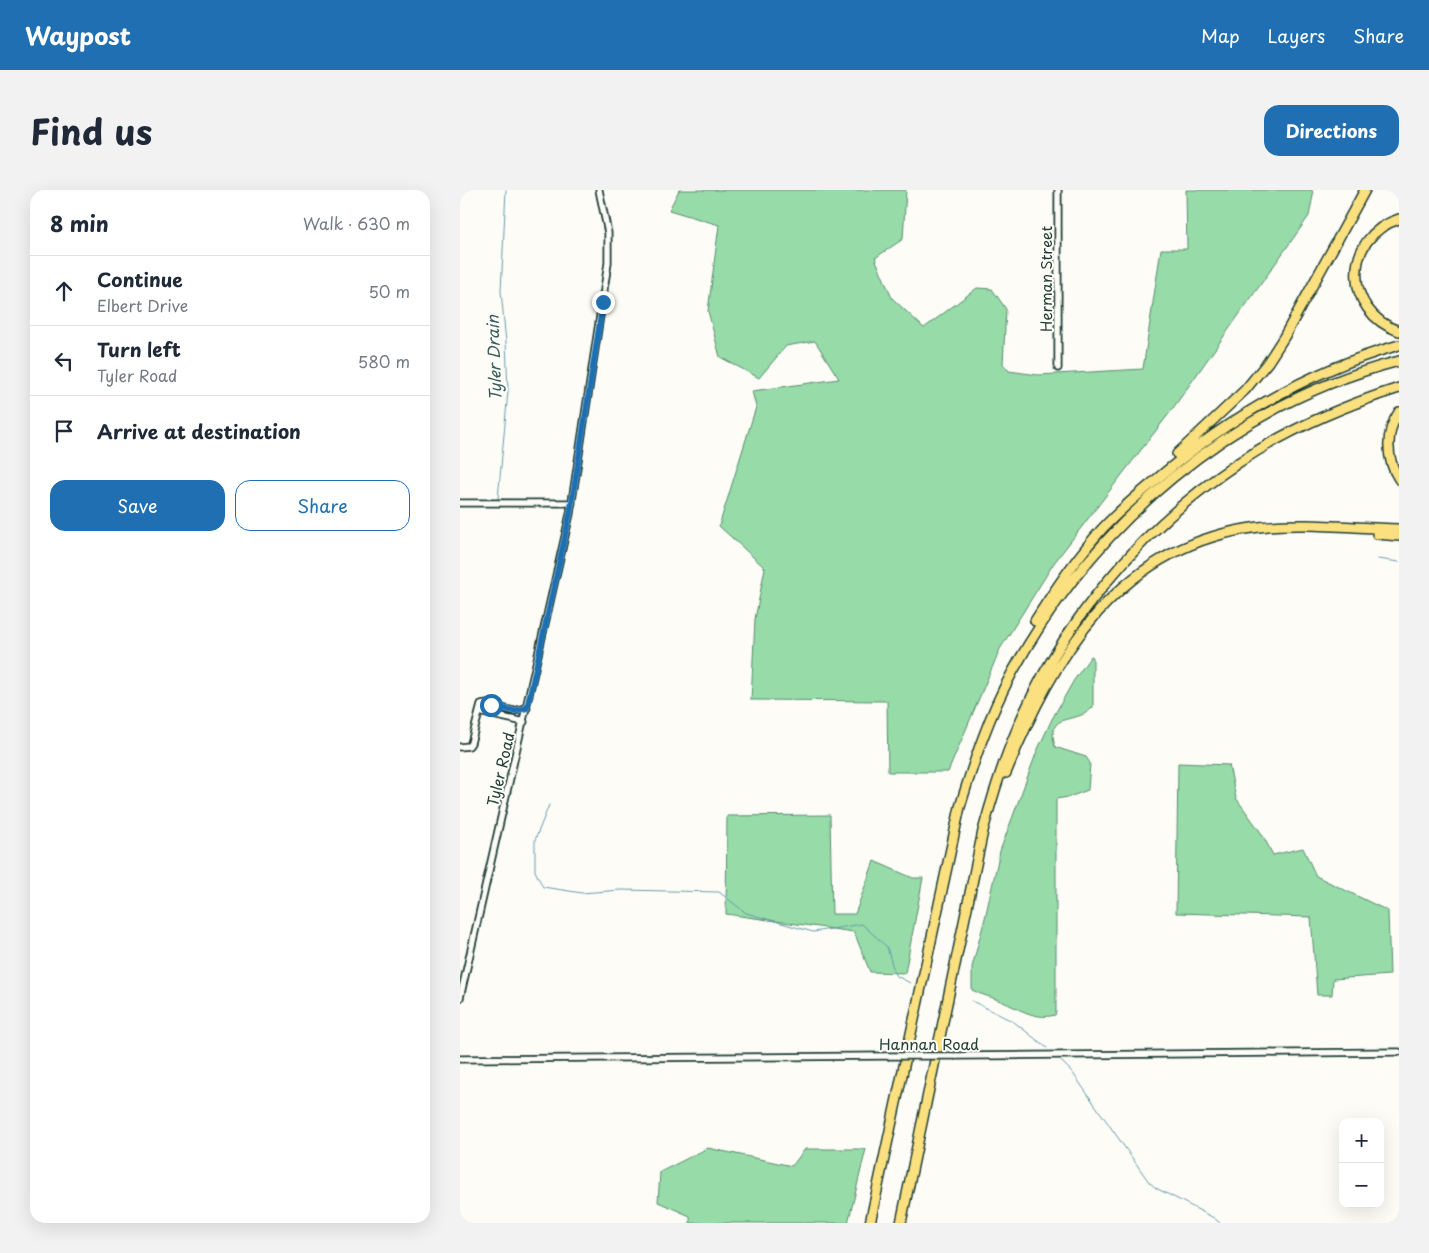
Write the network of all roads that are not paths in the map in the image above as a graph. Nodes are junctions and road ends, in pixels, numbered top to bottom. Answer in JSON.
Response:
{"nodes":[{"id":1,"x":599,"y":190,"type":"edge"},
{"id":2,"x":1058,"y":190,"type":"edge"},
{"id":3,"x":1365,"y":190,"type":"edge"},
{"id":4,"x":1399,"y":220,"type":"edge"},
{"id":5,"x":1399,"y":332,"type":"edge"},
{"id":6,"x":1399,"y":345,"type":"edge"},
{"id":7,"x":1399,"y":361,"type":"edge"},
{"id":8,"x":1058,"y":368,"type":"dead end"},
{"id":9,"x":1399,"y":388,"type":"edge"},
{"id":10,"x":1399,"y":412,"type":"edge"},
{"id":11,"x":1399,"y":479,"type":"edge"},
{"id":12,"x":460,"y":503,"type":"edge"},
{"id":13,"x":572,"y":503,"type":"junction"},
{"id":14,"x":1128,"y":504,"type":"junction"},
{"id":15,"x":1275,"y":526,"type":"junction"},
{"id":16,"x":1399,"y":529,"type":"edge"},
{"id":17,"x":1399,"y":536,"type":"edge"},
{"id":18,"x":1011,"y":674,"type":"junction"},
{"id":19,"x":527,"y":708,"type":"junction"},
{"id":20,"x":480,"y":710,"type":"junction"},
{"id":21,"x":524,"y":722,"type":"junction"},
{"id":22,"x":460,"y":747,"type":"edge"},
{"id":23,"x":991,"y":803,"type":"junction"},
{"id":24,"x":460,"y":998,"type":"edge"},
{"id":25,"x":1399,"y":1052,"type":"edge"},
{"id":26,"x":460,"y":1060,"type":"edge"},
{"id":27,"x":870,"y":1223,"type":"edge"},
{"id":28,"x":901,"y":1223,"type":"edge"}],
"edges":[{"from":1,"to":13,"type":"street","name":"Tyler Road"},
{"from":2,"to":8,"type":"street","name":"Herman Street"},
{"from":3,"to":14,"type":"highway"},
{"from":4,"to":5,"type":"highway"},
{"from":6,"to":14,"type":"highway"},
{"from":7,"to":18,"type":"highway"},
{"from":9,"to":23,"type":"highway"},
{"from":10,"to":11,"type":"highway"},
{"from":12,"to":13,"type":"street"},
{"from":13,"to":19,"type":"street","name":"Tyler Road"},
{"from":14,"to":18,"type":"highway"},
{"from":15,"to":16,"type":"highway"},
{"from":15,"to":17,"type":"highway"},
{"from":15,"to":23,"type":"highway"},
{"from":18,"to":27,"type":"highway"},
{"from":19,"to":20,"type":"street"},
{"from":19,"to":21,"type":"street","name":"Tyler Road"},
{"from":20,"to":21,"type":"street"},
{"from":20,"to":22,"type":"street"},
{"from":21,"to":24,"type":"street","name":"Tyler Road"},
{"from":23,"to":28,"type":"highway"},
{"from":25,"to":26,"type":"street","name":"Hannan Road","bridge":true}]}
